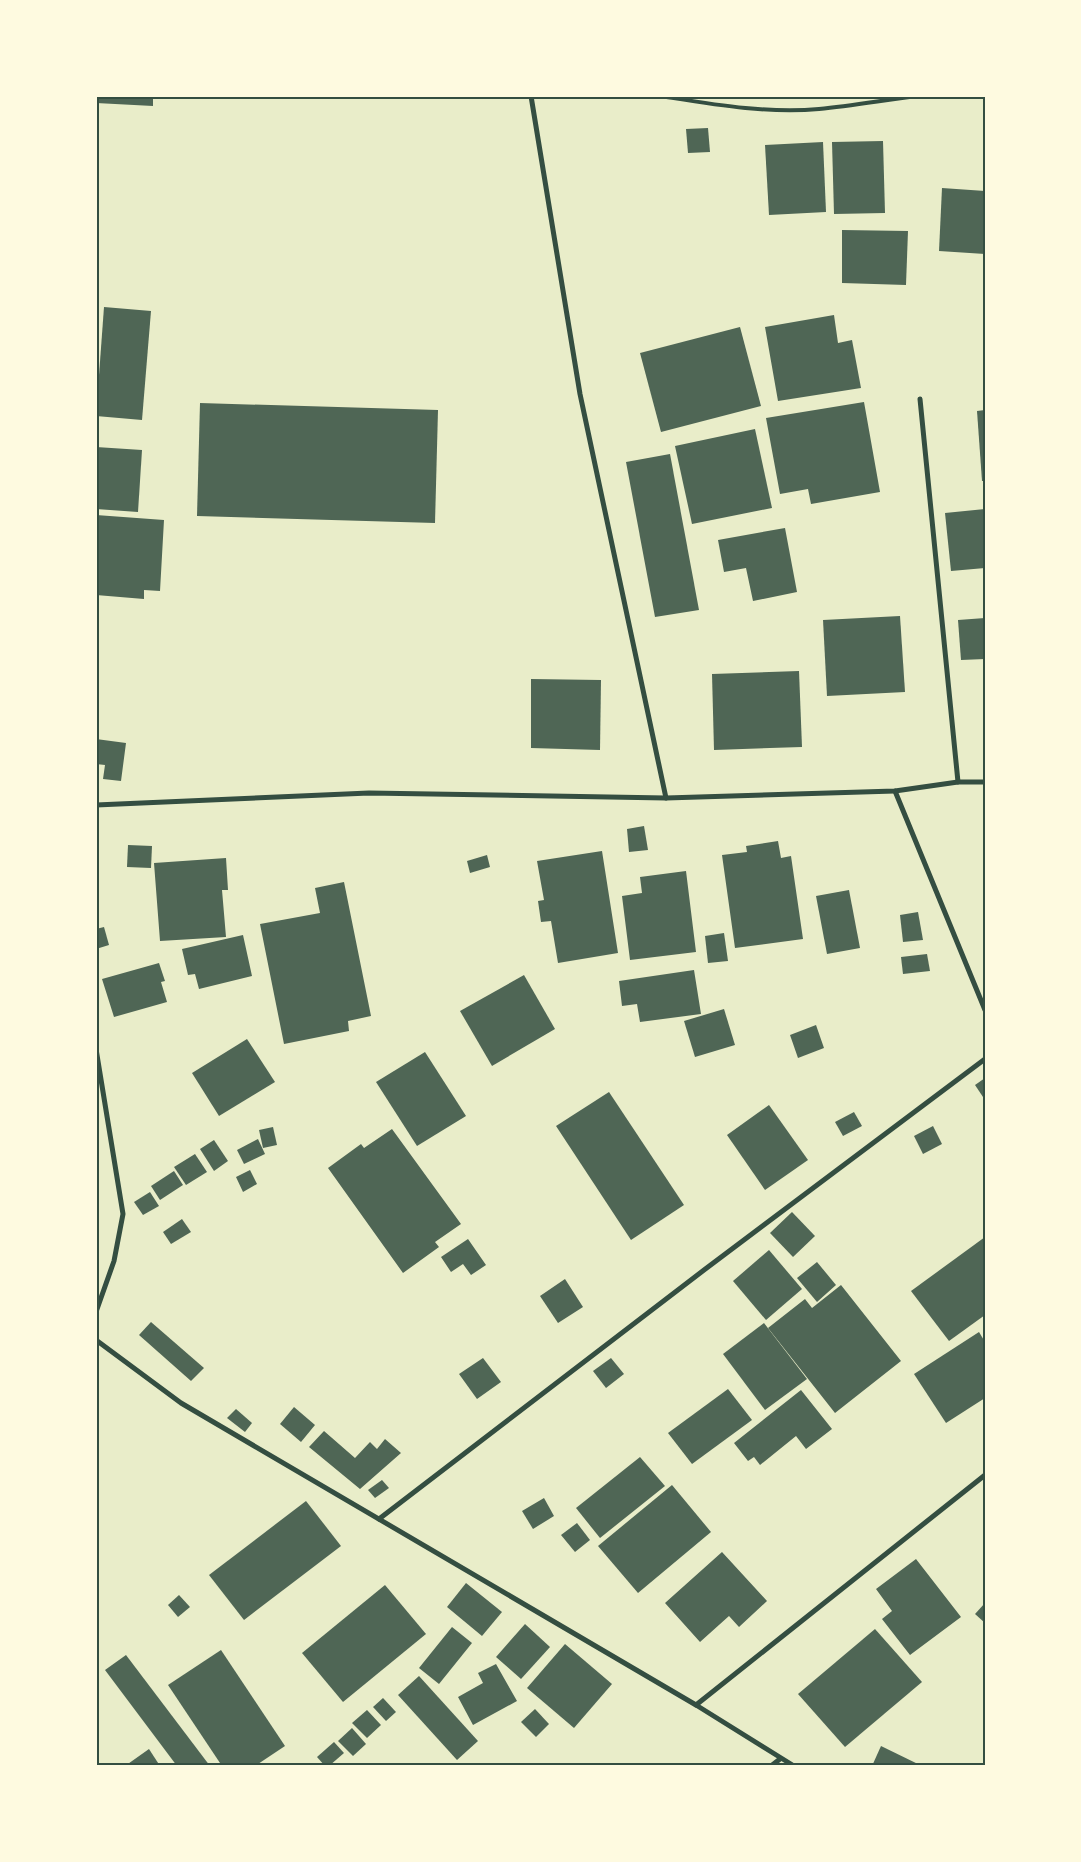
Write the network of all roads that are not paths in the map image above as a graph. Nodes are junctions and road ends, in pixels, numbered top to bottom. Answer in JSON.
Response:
{"nodes":[{"id":1,"x":531,"y":96,"type":"edge"},
{"id":2,"x":660,"y":96,"type":"edge"},
{"id":3,"x":917,"y":96,"type":"edge"},
{"id":4,"x":958,"y":96,"type":"edge"},
{"id":5,"x":985,"y":96,"type":"edge"},
{"id":6,"x":920,"y":399,"type":"dead end"},
{"id":7,"x":958,"y":782,"type":"junction"},
{"id":8,"x":985,"y":782,"type":"edge"},
{"id":9,"x":895,"y":791,"type":"junction"},
{"id":10,"x":666,"y":798,"type":"junction"},
{"id":11,"x":96,"y":805,"type":"edge"},
{"id":12,"x":985,"y":1010,"type":"edge"},
{"id":13,"x":96,"y":1049,"type":"edge"},
{"id":14,"x":985,"y":1059,"type":"edge"},
{"id":15,"x":96,"y":1312,"type":"edge"},
{"id":16,"x":96,"y":1340,"type":"edge"},
{"id":17,"x":985,"y":1475,"type":"edge"},
{"id":18,"x":379,"y":1518,"type":"junction"},
{"id":19,"x":696,"y":1705,"type":"junction"},
{"id":20,"x":780,"y":1759,"type":"junction"},
{"id":21,"x":771,"y":1766,"type":"edge"},
{"id":22,"x":794,"y":1766,"type":"edge"}],
"edges":[{"from":1,"to":10,"type":"street"},
{"from":2,"to":3,"type":"lane"},
{"from":4,"to":5,"type":"lane"},
{"from":6,"to":7,"type":"street"},
{"from":7,"to":8,"type":"street"},
{"from":7,"to":9,"type":"street"},
{"from":9,"to":10,"type":"street"},
{"from":9,"to":12,"type":"street"},
{"from":10,"to":11,"type":"street"},
{"from":13,"to":15,"type":"street"},
{"from":14,"to":18,"type":"street"},
{"from":16,"to":18,"type":"street"},
{"from":17,"to":19,"type":"street"},
{"from":18,"to":19,"type":"street"},
{"from":19,"to":20,"type":"street"},
{"from":20,"to":21,"type":"street"},
{"from":20,"to":22,"type":"street"}]}
